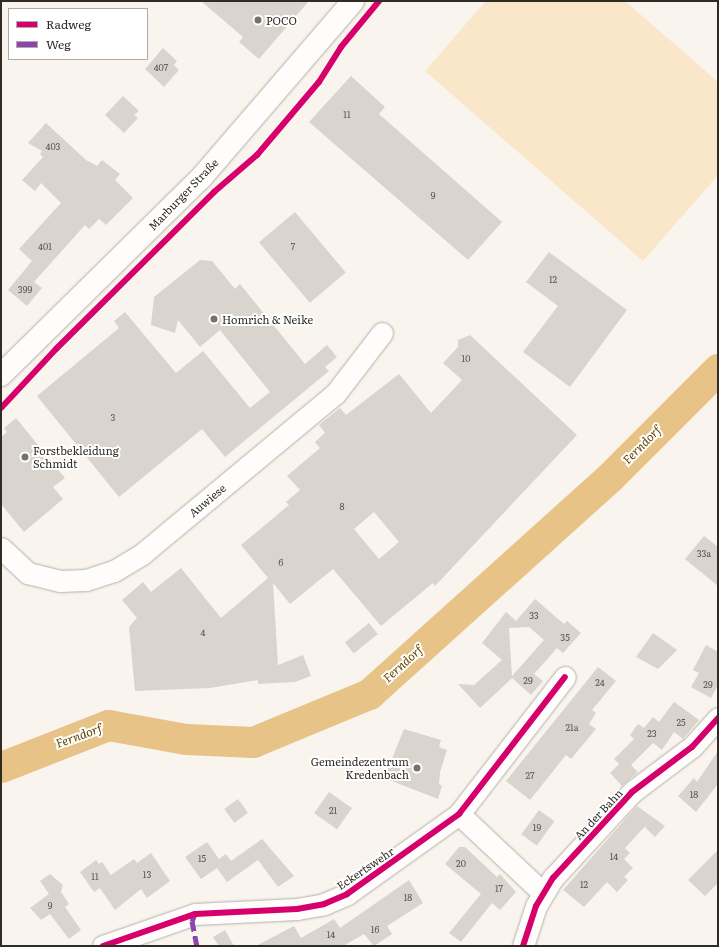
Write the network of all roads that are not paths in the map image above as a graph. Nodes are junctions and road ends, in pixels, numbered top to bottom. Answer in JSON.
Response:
{"nodes":[{"id":1,"x":353,"y":1,"type":"edge"},
{"id":2,"x":382,"y":333,"type":"dead end"},
{"id":3,"x":1,"y":375,"type":"edge"},
{"id":4,"x":1,"y":548,"type":"edge"},
{"id":5,"x":565,"y":677,"type":"dead end"},
{"id":6,"x":718,"y":718,"type":"edge"},
{"id":7,"x":459,"y":814,"type":"junction"},
{"id":8,"x":542,"y":892,"type":"junction"},
{"id":9,"x":103,"y":946,"type":"edge"},
{"id":10,"x":523,"y":946,"type":"edge"}],
"edges":[{"from":1,"to":3,"type":"main road","name":"Marburger Straße"},
{"from":2,"to":4,"type":"street","name":"Auwiese"},
{"from":5,"to":7,"type":"street","name":"Eckertswehr"},
{"from":6,"to":8,"type":"street","name":"An der Bahn"},
{"from":7,"to":8,"type":"street"},
{"from":7,"to":9,"type":"street","name":"Eckertswehr"},
{"from":8,"to":10,"type":"street","name":"An der Bahn"}]}
